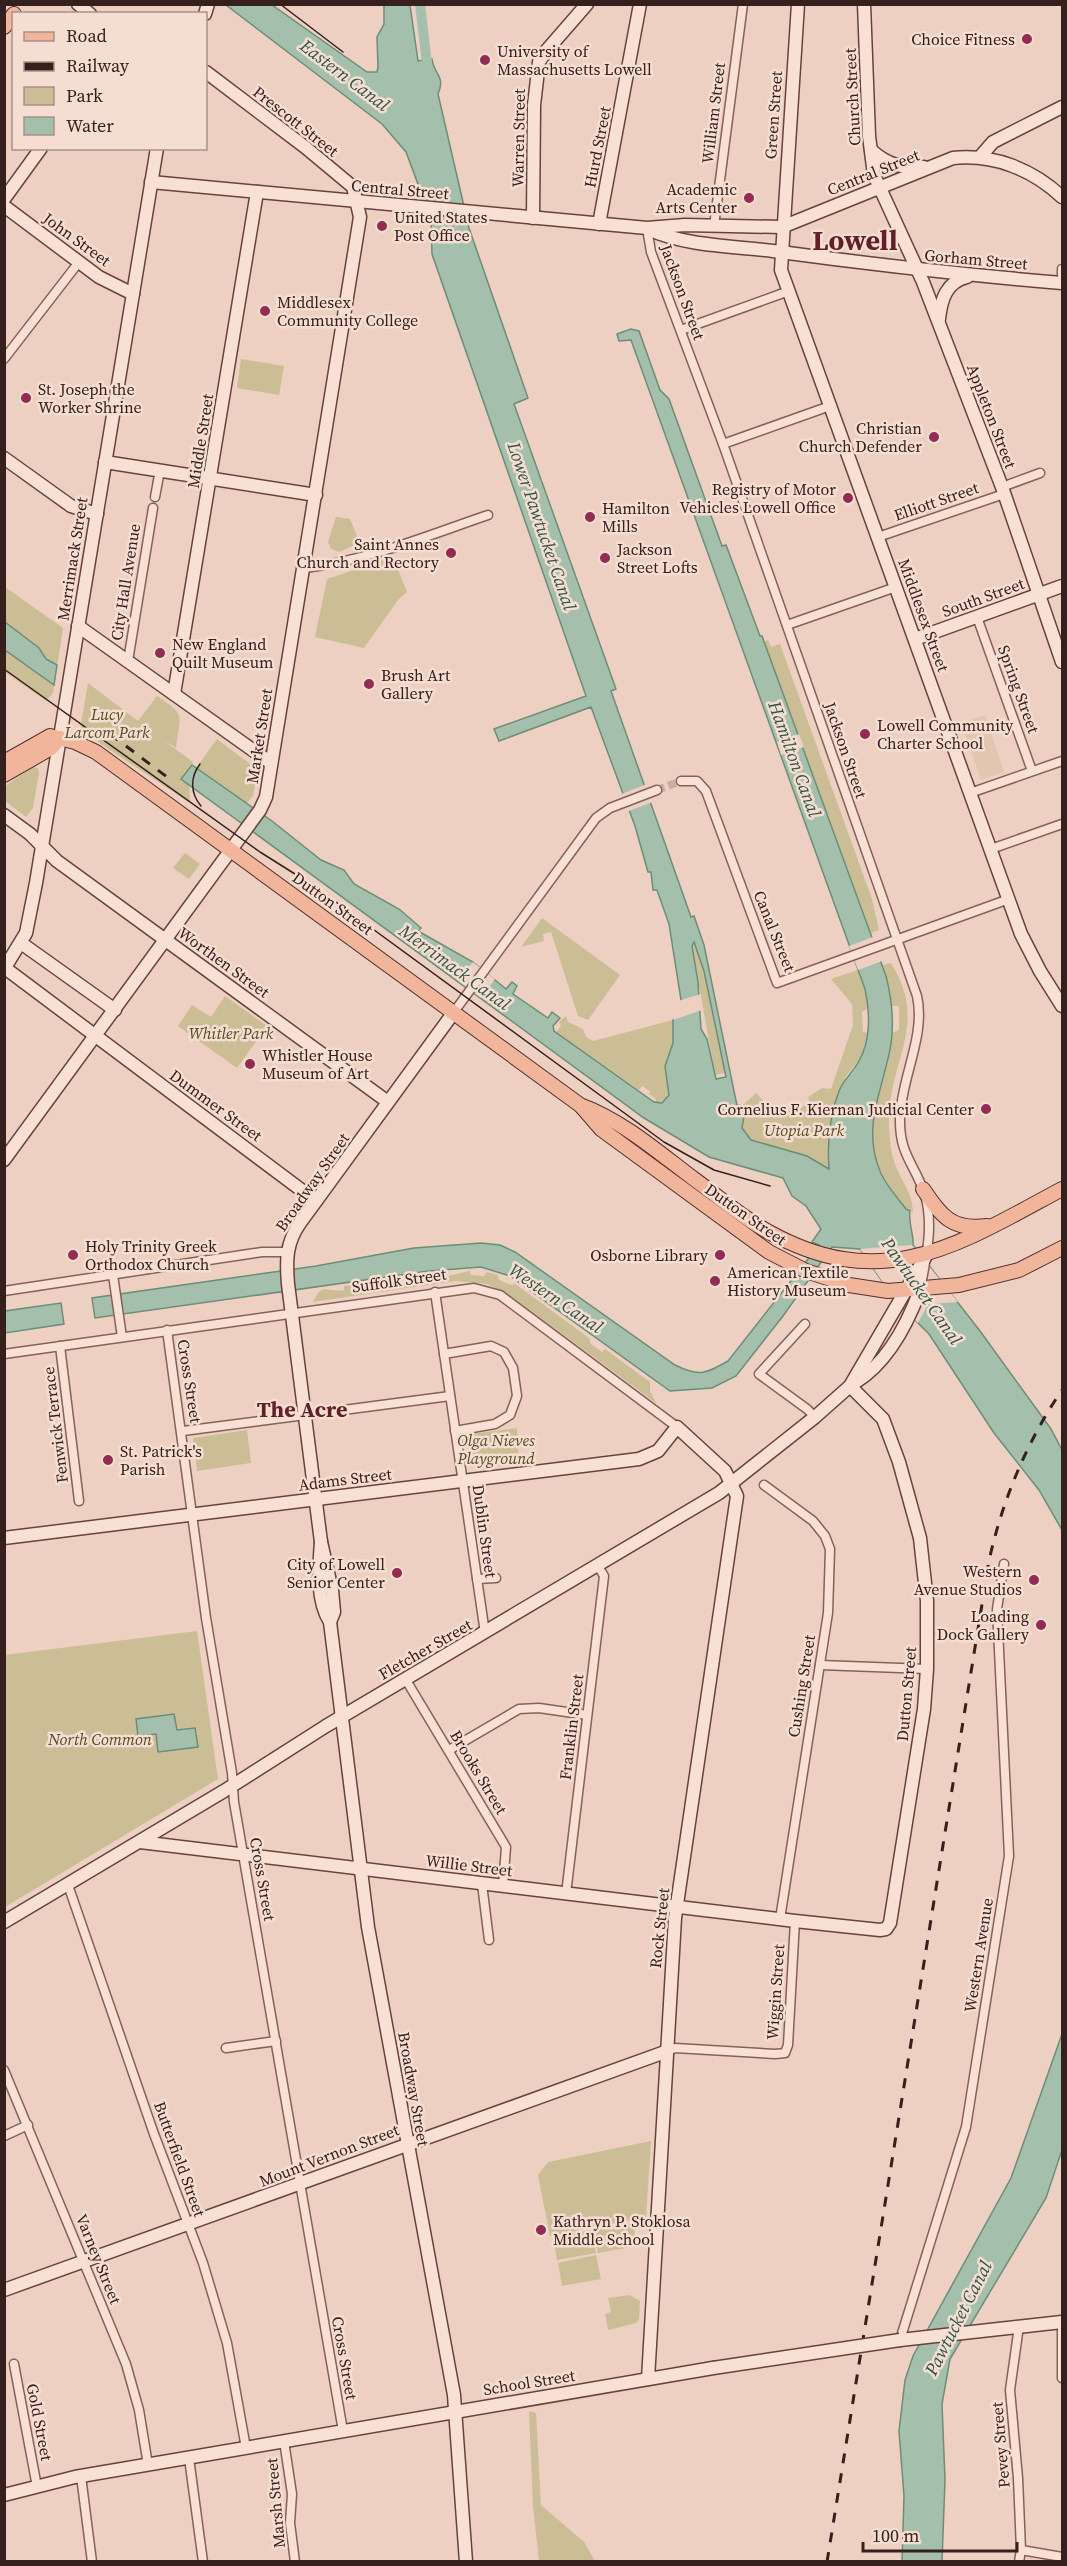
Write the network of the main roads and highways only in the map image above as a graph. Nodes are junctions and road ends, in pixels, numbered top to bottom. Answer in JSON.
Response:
{"nodes":[{"id":1,"x":587,"y":4,"type":"edge"},
{"id":2,"x":640,"y":4,"type":"edge"},
{"id":3,"x":798,"y":4,"type":"edge"},
{"id":4,"x":864,"y":4,"type":"edge"},
{"id":5,"x":207,"y":73,"type":"edge"},
{"id":6,"x":1062,"y":107,"type":"edge"},
{"id":7,"x":40,"y":150,"type":"edge"},
{"id":8,"x":157,"y":150,"type":"edge"},
{"id":9,"x":870,"y":150,"type":"junction"},
{"id":10,"x":980,"y":157,"type":"junction"},
{"id":11,"x":929,"y":167,"type":"junction"},
{"id":12,"x":151,"y":182,"type":"junction"},
{"id":13,"x":879,"y":188,"type":"junction"},
{"id":14,"x":257,"y":192,"type":"junction"},
{"id":15,"x":1062,"y":195,"type":"edge"},
{"id":16,"x":4,"y":199,"type":"edge"},
{"id":17,"x":356,"y":202,"type":"junction"},
{"id":18,"x":4,"y":206,"type":"edge"},
{"id":19,"x":533,"y":218,"type":"junction"},
{"id":20,"x":599,"y":224,"type":"junction"},
{"id":21,"x":782,"y":227,"type":"junction"},
{"id":22,"x":647,"y":228,"type":"junction"},
{"id":23,"x":781,"y":252,"type":"junction"},
{"id":24,"x":919,"y":271,"type":"junction"},
{"id":25,"x":971,"y":276,"type":"junction"},
{"id":26,"x":1062,"y":284,"type":"edge"},
{"id":27,"x":133,"y":294,"type":"junction"},
{"id":28,"x":939,"y":323,"type":"junction"},
{"id":29,"x":4,"y":458,"type":"edge"},
{"id":30,"x":105,"y":462,"type":"junction"},
{"id":31,"x":210,"y":477,"type":"junction"},
{"id":32,"x":315,"y":495,"type":"junction"},
{"id":33,"x":97,"y":514,"type":"junction"},
{"id":34,"x":1062,"y":586,"type":"edge"},
{"id":35,"x":1039,"y":595,"type":"junction"},
{"id":36,"x":78,"y":626,"type":"junction"},
{"id":37,"x":915,"y":639,"type":"junction"},
{"id":38,"x":1062,"y":662,"type":"edge"},
{"id":39,"x":174,"y":694,"type":"junction"},
{"id":40,"x":60,"y":738,"type":"junction"},
{"id":41,"x":4,"y":762,"type":"edge"},
{"id":42,"x":271,"y":764,"type":"junction"},
{"id":43,"x":4,"y":776,"type":"edge"},
{"id":44,"x":4,"y":815,"type":"edge"},
{"id":45,"x":42,"y":846,"type":"junction"},
{"id":46,"x":231,"y":850,"type":"junction"},
{"id":47,"x":165,"y":939,"type":"junction"},
{"id":48,"x":21,"y":943,"type":"junction"},
{"id":49,"x":5,"y":968,"type":"edge"},
{"id":50,"x":1062,"y":1006,"type":"edge"},
{"id":51,"x":115,"y":1010,"type":"junction"},
{"id":52,"x":454,"y":1012,"type":"junction"},
{"id":53,"x":95,"y":1036,"type":"junction"},
{"id":54,"x":388,"y":1102,"type":"junction"},
{"id":55,"x":580,"y":1105,"type":"junction"},
{"id":56,"x":4,"y":1160,"type":"edge"},
{"id":57,"x":923,"y":1189,"type":"road end"},
{"id":58,"x":1062,"y":1189,"type":"edge"},
{"id":59,"x":316,"y":1202,"type":"junction"},
{"id":60,"x":998,"y":1224,"type":"junction"},
{"id":61,"x":1062,"y":1248,"type":"edge"},
{"id":62,"x":924,"y":1258,"type":"junction"},
{"id":63,"x":914,"y":1290,"type":"junction"},
{"id":64,"x":850,"y":1386,"type":"junction"},
{"id":65,"x":677,"y":1427,"type":"joint"},
{"id":66,"x":732,"y":1484,"type":"junction"},
{"id":67,"x":315,"y":1499,"type":"junction"},
{"id":68,"x":4,"y":1538,"type":"edge"},
{"id":69,"x":341,"y":1717,"type":"junction"},
{"id":70,"x":140,"y":1842,"type":"junction"},
{"id":71,"x":359,"y":1869,"type":"junction"},
{"id":72,"x":677,"y":1907,"type":"junction"},
{"id":73,"x":795,"y":1921,"type":"joint"},
{"id":74,"x":4,"y":1922,"type":"edge"},
{"id":75,"x":665,"y":2052,"type":"junction"},
{"id":76,"x":408,"y":2143,"type":"junction"},
{"id":77,"x":4,"y":2290,"type":"edge"},
{"id":78,"x":1062,"y":2322,"type":"edge"},
{"id":79,"x":648,"y":2379,"type":"junction"},
{"id":80,"x":456,"y":2412,"type":"junction"},
{"id":81,"x":4,"y":2495,"type":"edge"},
{"id":82,"x":466,"y":2562,"type":"edge"}],
"edges":[{"from":1,"to":19,"type":"main road","name":"Warren Street"},
{"from":2,"to":20,"type":"main road","name":"Hurd Street"},
{"from":3,"to":21,"type":"main road","name":"Green Street"},
{"from":4,"to":9,"type":"main road","name":"Church Street"},
{"from":5,"to":17,"type":"main road","name":"Prescott Street"},
{"from":6,"to":10,"type":"main road"},
{"from":7,"to":16,"type":"main road"},
{"from":8,"to":12,"type":"main road","name":"Merrimack Street"},
{"from":9,"to":11,"type":"main road"},
{"from":9,"to":13,"type":"main road","name":"Church Street"},
{"from":10,"to":11,"type":"main road","name":"Central Street"},
{"from":10,"to":15,"type":"main road","name":"Central Street"},
{"from":11,"to":13,"type":"main road","name":"Central Street"},
{"from":12,"to":14,"type":"main road","name":"Central Street"},
{"from":12,"to":27,"type":"main road","name":"Merrimack Street"},
{"from":13,"to":21,"type":"main road","name":"Central Street"},
{"from":13,"to":24,"type":"main road","name":"Appleton Street"},
{"from":14,"to":17,"type":"main road","name":"Central Street"},
{"from":14,"to":31,"type":"main road","name":"Middle Street"},
{"from":17,"to":19,"type":"main road","name":"Central Street"},
{"from":17,"to":32,"type":"main road","name":"Market Street"},
{"from":18,"to":27,"type":"main road","name":"John Street"},
{"from":19,"to":20,"type":"main road","name":"Central Street"},
{"from":20,"to":22,"type":"main road","name":"Central Street"},
{"from":21,"to":22,"type":"main road","name":"Central Street"},
{"from":21,"to":23,"type":"main road","name":"Middlesex Street"},
{"from":22,"to":23,"type":"main road","name":"Central Street"},
{"from":23,"to":24,"type":"main road","name":"Gorham Street"},
{"from":23,"to":37,"type":"main road","name":"Middlesex Street"},
{"from":24,"to":25,"type":"main road","name":"Gorham Street"},
{"from":24,"to":28,"type":"main road","name":"Appleton Street"},
{"from":25,"to":26,"type":"main road","name":"Gorham Street"},
{"from":25,"to":28,"type":"main road"},
{"from":27,"to":30,"type":"main road","name":"Merrimack Street"},
{"from":28,"to":35,"type":"main road","name":"Appleton Street"},
{"from":29,"to":33,"type":"main road"},
{"from":30,"to":31,"type":"main road"},
{"from":30,"to":33,"type":"main road","name":"Merrimack Street"},
{"from":31,"to":32,"type":"main road"},
{"from":31,"to":39,"type":"main road","name":"Middle Street"},
{"from":32,"to":42,"type":"main road","name":"Market Street"},
{"from":33,"to":36,"type":"main road","name":"Merrimack Street"},
{"from":34,"to":35,"type":"main road","name":"South Street"},
{"from":35,"to":37,"type":"main road","name":"South Street"},
{"from":35,"to":38,"type":"main road","name":"Appleton Street"},
{"from":36,"to":39,"type":"main road"},
{"from":36,"to":40,"type":"main road","name":"Merrimack Street"},
{"from":37,"to":50,"type":"main road","name":"Middlesex Street"},
{"from":39,"to":42,"type":"main road"},
{"from":40,"to":41,"type":"main road"},
{"from":40,"to":43,"type":"main road"},
{"from":40,"to":45,"type":"main road","name":"Merrimack Street"},
{"from":40,"to":46,"type":"main road","name":"Dutton Street"},
{"from":42,"to":46,"type":"main road","name":"Market Street"},
{"from":44,"to":45,"type":"main road","name":"Worthen Street"},
{"from":45,"to":47,"type":"main road","name":"Worthen Street"},
{"from":45,"to":48,"type":"main road","name":"Merrimack Street"},
{"from":46,"to":47,"type":"main road","name":"Market Street"},
{"from":46,"to":52,"type":"main road","name":"Dutton Street"},
{"from":47,"to":51,"type":"main road","name":"Market Street"},
{"from":47,"to":54,"type":"main road","name":"Worthen Street"},
{"from":48,"to":49,"type":"main road","name":"Merrimack Street"},
{"from":48,"to":51,"type":"main road"},
{"from":49,"to":53,"type":"main road","name":"Dummer Street"},
{"from":51,"to":53,"type":"main road","name":"Market Street"},
{"from":52,"to":54,"type":"main road","name":"Broadway Street"},
{"from":52,"to":55,"type":"main road","name":"Dutton Street"},
{"from":53,"to":56,"type":"main road","name":"Market Street"},
{"from":53,"to":59,"type":"main road","name":"Dummer Street"},
{"from":54,"to":59,"type":"main road","name":"Broadway Street"},
{"from":55,"to":62,"type":"main road","name":"Dutton Street"},
{"from":55,"to":63,"type":"main road","name":"Dutton Street"},
{"from":57,"to":60,"type":"main road"},
{"from":58,"to":60,"type":"main road","name":"Dutton Street"},
{"from":59,"to":67,"type":"main road","name":"Broadway Street"},
{"from":60,"to":62,"type":"main road","name":"Dutton Street"},
{"from":61,"to":63,"type":"main road","name":"Dutton Street"},
{"from":62,"to":63,"type":"main road","name":"Fletcher Street"},
{"from":63,"to":64,"type":"main road","name":"Fletcher Street"},
{"from":63,"to":64,"type":"main road","name":"Fletcher Street"},
{"from":64,"to":66,"type":"main road","name":"Fletcher Street"},
{"from":64,"to":73,"type":"main road","name":"Dutton Street"},
{"from":65,"to":66,"type":"main road","name":"Suffolk Street"},
{"from":65,"to":67,"type":"main road","name":"Adams Street"},
{"from":66,"to":69,"type":"main road","name":"Fletcher Street"},
{"from":66,"to":72,"type":"main road","name":"Rock Street"},
{"from":67,"to":68,"type":"main road","name":"Adams Street"},
{"from":67,"to":69,"type":"main road","name":"Broadway Street"},
{"from":69,"to":70,"type":"main road","name":"Fletcher Street"},
{"from":69,"to":71,"type":"main road","name":"Broadway Street"},
{"from":70,"to":71,"type":"main road","name":"Willie Street"},
{"from":70,"to":74,"type":"main road","name":"Fletcher Street"},
{"from":71,"to":72,"type":"main road","name":"Willie Street"},
{"from":71,"to":76,"type":"main road","name":"Broadway Street"},
{"from":72,"to":73,"type":"main road","name":"Willie Street"},
{"from":72,"to":75,"type":"main road","name":"Rock Street"},
{"from":75,"to":76,"type":"main road","name":"Mount Vernon Street"},
{"from":75,"to":79,"type":"main road","name":"Rock Street"},
{"from":76,"to":77,"type":"main road","name":"Mount Vernon Street"},
{"from":76,"to":80,"type":"main road","name":"Broadway Street"},
{"from":78,"to":79,"type":"main road","name":"School Street","bridge":true},
{"from":79,"to":80,"type":"main road","name":"School Street"},
{"from":80,"to":81,"type":"main road","name":"School Street"},
{"from":80,"to":82,"type":"main road","name":"Broadway Street"}]}
